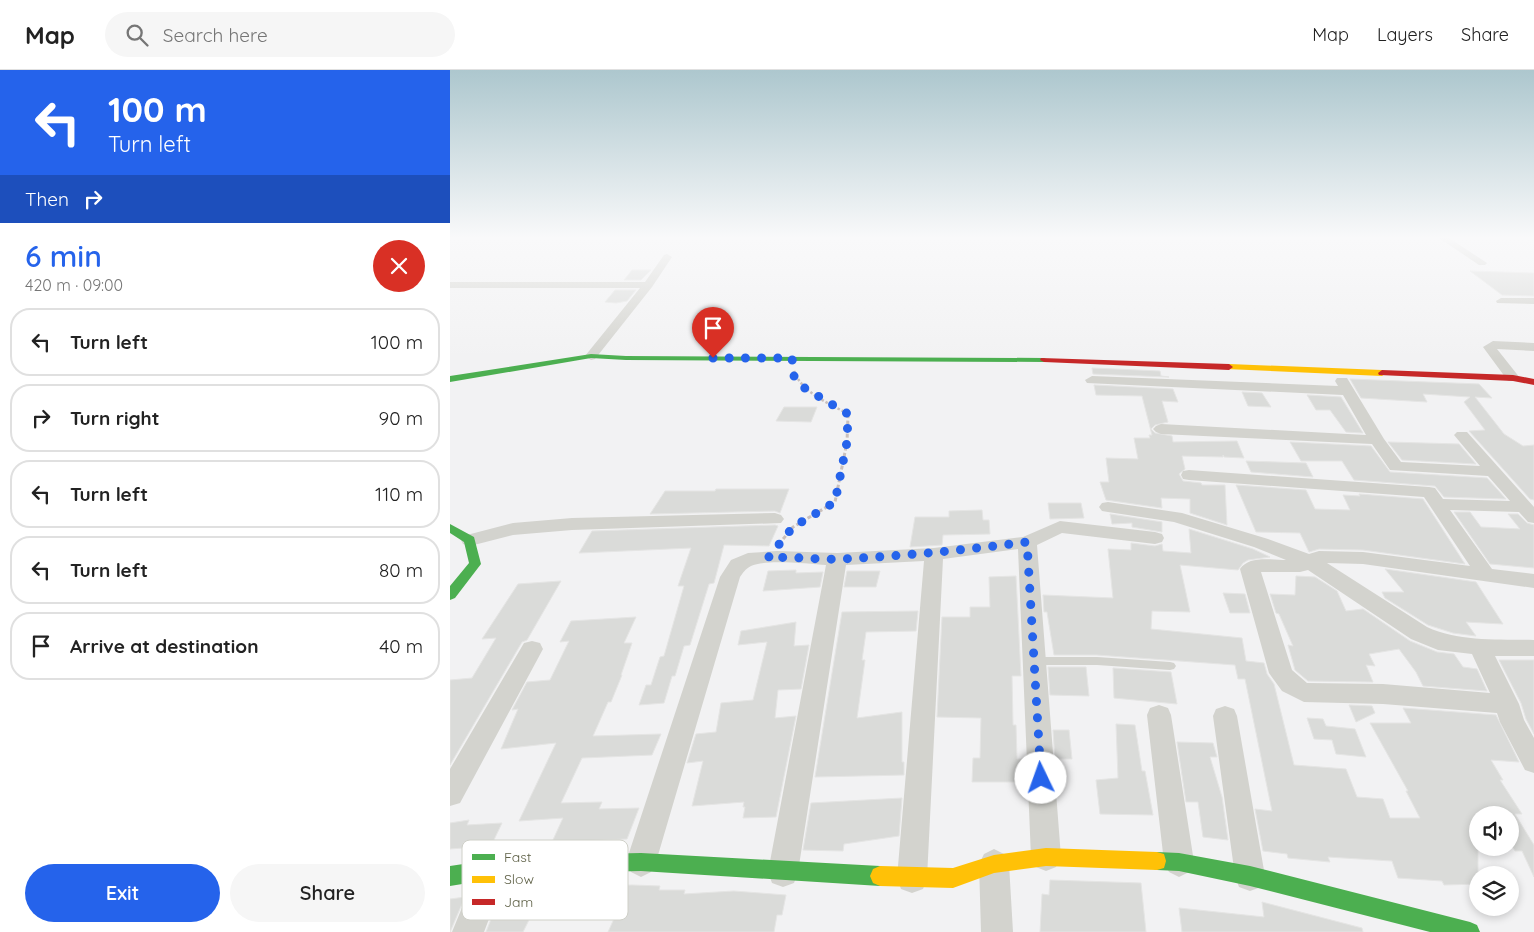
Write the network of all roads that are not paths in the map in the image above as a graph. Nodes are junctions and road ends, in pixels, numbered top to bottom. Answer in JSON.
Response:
{"nodes":[{"id":1,"x":653,"y":278,"type":"edge"},
{"id":2,"x":450,"y":285,"type":"edge"},
{"id":3,"x":648,"y":285,"type":"junction"},
{"id":4,"x":1500,"y":301,"type":"dead end"},
{"id":5,"x":1534,"y":301,"type":"edge"},
{"id":6,"x":1534,"y":347,"type":"edge"},
{"id":7,"x":591,"y":356,"type":"junction"},
{"id":8,"x":1513,"y":378,"type":"junction"},
{"id":9,"x":450,"y":379,"type":"edge"},
{"id":10,"x":1092,"y":380,"type":"dead end"},
{"id":11,"x":1342,"y":381,"type":"junction"},
{"id":12,"x":1534,"y":382,"type":"edge"},
{"id":13,"x":1161,"y":429,"type":"dead end"},
{"id":14,"x":1462,"y":435,"type":"dead end"},
{"id":15,"x":1377,"y":440,"type":"junction"},
{"id":16,"x":1412,"y":468,"type":"junction"},
{"id":17,"x":1493,"y":471,"type":"junction"},
{"id":18,"x":1189,"y":475,"type":"dead end"},
{"id":19,"x":1434,"y":498,"type":"junction"},
{"id":20,"x":1108,"y":507,"type":"dead end"},
{"id":21,"x":1529,"y":512,"type":"edge"},
{"id":22,"x":775,"y":519,"type":"dead end"},
{"id":23,"x":450,"y":528,"type":"edge"},
{"id":24,"x":1155,"y":538,"type":"dead end"},
{"id":25,"x":470,"y":540,"type":"junction"},
{"id":26,"x":1027,"y":542,"type":"junction"},
{"id":27,"x":934,"y":554,"type":"junction"},
{"id":28,"x":837,"y":559,"type":"junction"},
{"id":29,"x":1309,"y":561,"type":"junction"},
{"id":30,"x":1486,"y":575,"type":"junction"},
{"id":31,"x":1534,"y":581,"type":"edge"},
{"id":32,"x":450,"y":595,"type":"edge"},
{"id":33,"x":1480,"y":647,"type":"junction"},
{"id":34,"x":1534,"y":648,"type":"edge"},
{"id":35,"x":532,"y":649,"type":"dead end"},
{"id":36,"x":1034,"y":661,"type":"junction"},
{"id":37,"x":1170,"y":666,"type":"dead end"},
{"id":38,"x":1507,"y":704,"type":"junction"},
{"id":39,"x":1159,"y":715,"type":"dead end"},
{"id":40,"x":1225,"y":716,"type":"dead end"},
{"id":41,"x":1534,"y":762,"type":"edge"},
{"id":42,"x":450,"y":794,"type":"edge"},
{"id":43,"x":1046,"y":857,"type":"junction"},
{"id":44,"x":628,"y":862,"type":"edge"},
{"id":45,"x":642,"y":862,"type":"junction"},
{"id":46,"x":1179,"y":862,"type":"junction"},
{"id":47,"x":994,"y":864,"type":"junction"},
{"id":48,"x":783,"y":872,"type":"junction"},
{"id":49,"x":1250,"y":876,"type":"junction"},
{"id":50,"x":912,"y":878,"type":"junction"},
{"id":51,"x":473,"y":920,"type":"edge"},
{"id":52,"x":468,"y":932,"type":"edge"},
{"id":53,"x":996,"y":932,"type":"edge"},
{"id":54,"x":1470,"y":932,"type":"edge"}],
"edges":[{"from":1,"to":3,"type":"street"},
{"from":2,"to":3,"type":"street"},
{"from":3,"to":7,"type":"street"},
{"from":4,"to":5,"type":"street"},
{"from":6,"to":8,"type":"street"},
{"from":7,"to":9,"type":"street"},
{"from":7,"to":11,"type":"street"},
{"from":8,"to":11,"type":"street"},
{"from":8,"to":12,"type":"street"},
{"from":10,"to":11,"type":"street"},
{"from":11,"to":15,"type":"street"},
{"from":13,"to":15,"type":"street"},
{"from":14,"to":17,"type":"street"},
{"from":15,"to":16,"type":"street"},
{"from":16,"to":17,"type":"street"},
{"from":16,"to":19,"type":"street"},
{"from":17,"to":21,"type":"street"},
{"from":18,"to":19,"type":"street"},
{"from":19,"to":21,"type":"street"},
{"from":19,"to":30,"type":"street"},
{"from":20,"to":29,"type":"street"},
{"from":22,"to":25,"type":"street"},
{"from":23,"to":25,"type":"street"},
{"from":24,"to":26,"type":"street"},
{"from":25,"to":32,"type":"street"},
{"from":26,"to":27,"type":"street"},
{"from":26,"to":36,"type":"street"},
{"from":27,"to":28,"type":"street"},
{"from":27,"to":50,"type":"street"},
{"from":28,"to":45,"type":"street"},
{"from":28,"to":48,"type":"street"},
{"from":29,"to":30,"type":"street"},
{"from":29,"to":33,"type":"street"},
{"from":29,"to":38,"type":"street"},
{"from":30,"to":31,"type":"street"},
{"from":33,"to":34,"type":"street"},
{"from":33,"to":38,"type":"street"},
{"from":35,"to":42,"type":"street"},
{"from":36,"to":37,"type":"lane"},
{"from":36,"to":43,"type":"street"},
{"from":38,"to":41,"type":"street"},
{"from":39,"to":46,"type":"street"},
{"from":40,"to":49,"type":"street"},
{"from":43,"to":46,"type":"street"},
{"from":43,"to":47,"type":"street"},
{"from":44,"to":45,"type":"street"},
{"from":45,"to":48,"type":"street"},
{"from":46,"to":49,"type":"street"},
{"from":47,"to":50,"type":"street"},
{"from":47,"to":53,"type":"street"},
{"from":48,"to":50,"type":"street"},
{"from":49,"to":54,"type":"street"},
{"from":51,"to":52,"type":"street"}]}
